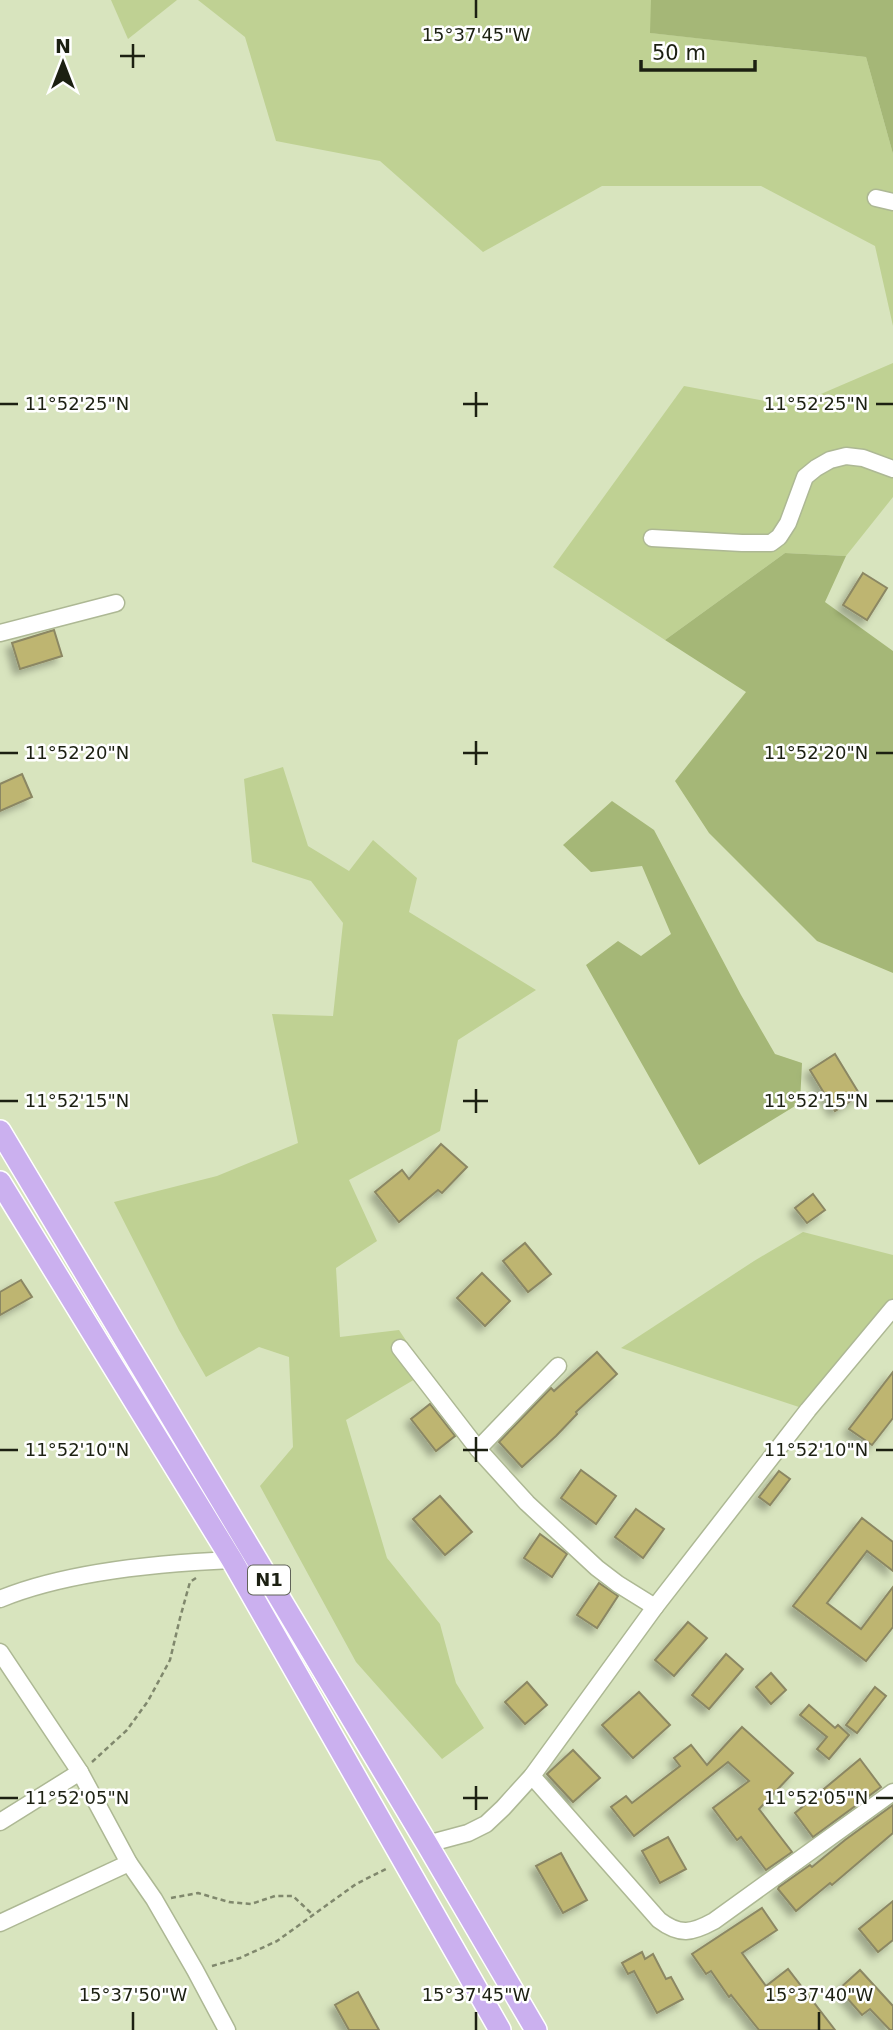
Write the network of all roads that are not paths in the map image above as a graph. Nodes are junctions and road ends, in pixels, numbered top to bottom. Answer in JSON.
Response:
{"nodes":[{"id":1,"x":876,"y":198,"type":"dead end"},
{"id":2,"x":893,"y":202,"type":"edge"},
{"id":3,"x":893,"y":469,"type":"edge"},
{"id":4,"x":652,"y":538,"type":"dead end"},
{"id":5,"x":116,"y":603,"type":"dead end"},
{"id":6,"x":0,"y":634,"type":"edge"},
{"id":7,"x":0,"y":1131,"type":"edge"},
{"id":8,"x":0,"y":1182,"type":"edge"},
{"id":9,"x":893,"y":1309,"type":"edge"},
{"id":10,"x":400,"y":1348,"type":"dead end"},
{"id":11,"x":558,"y":1366,"type":"dead end"},
{"id":12,"x":478,"y":1449,"type":"junction"},
{"id":13,"x":223,"y":1560,"type":"junction"},
{"id":14,"x":0,"y":1599,"type":"edge"},
{"id":15,"x":655,"y":1607,"type":"junction"},
{"id":16,"x":0,"y":1652,"type":"edge"},
{"id":17,"x":80,"y":1772,"type":"junction"},
{"id":18,"x":532,"y":1776,"type":"junction"},
{"id":19,"x":893,"y":1792,"type":"edge"},
{"id":20,"x":0,"y":1822,"type":"edge"},
{"id":21,"x":427,"y":1844,"type":"junction"},
{"id":22,"x":129,"y":1863,"type":"junction"},
{"id":23,"x":0,"y":1923,"type":"edge"},
{"id":24,"x":227,"y":2030,"type":"edge"},
{"id":25,"x":500,"y":2030,"type":"edge"},
{"id":26,"x":536,"y":2030,"type":"edge"}],
"edges":[{"from":1,"to":2,"type":"street"},
{"from":3,"to":4,"type":"street"},
{"from":5,"to":6,"type":"street"},
{"from":7,"to":21,"type":"main road","number":"N1"},
{"from":8,"to":13,"type":"main road","number":"N1"},
{"from":9,"to":15,"type":"street"},
{"from":10,"to":12,"type":"street"},
{"from":11,"to":12,"type":"street"},
{"from":12,"to":15,"type":"street"},
{"from":13,"to":14,"type":"street"},
{"from":13,"to":25,"type":"main road","number":"N1"},
{"from":15,"to":18,"type":"street"},
{"from":16,"to":17,"type":"street"},
{"from":17,"to":20,"type":"street"},
{"from":17,"to":22,"type":"street"},
{"from":18,"to":19,"type":"street"},
{"from":18,"to":21,"type":"street"},
{"from":21,"to":26,"type":"main road","number":"N1"},
{"from":22,"to":23,"type":"street"},
{"from":22,"to":24,"type":"street"}]}
